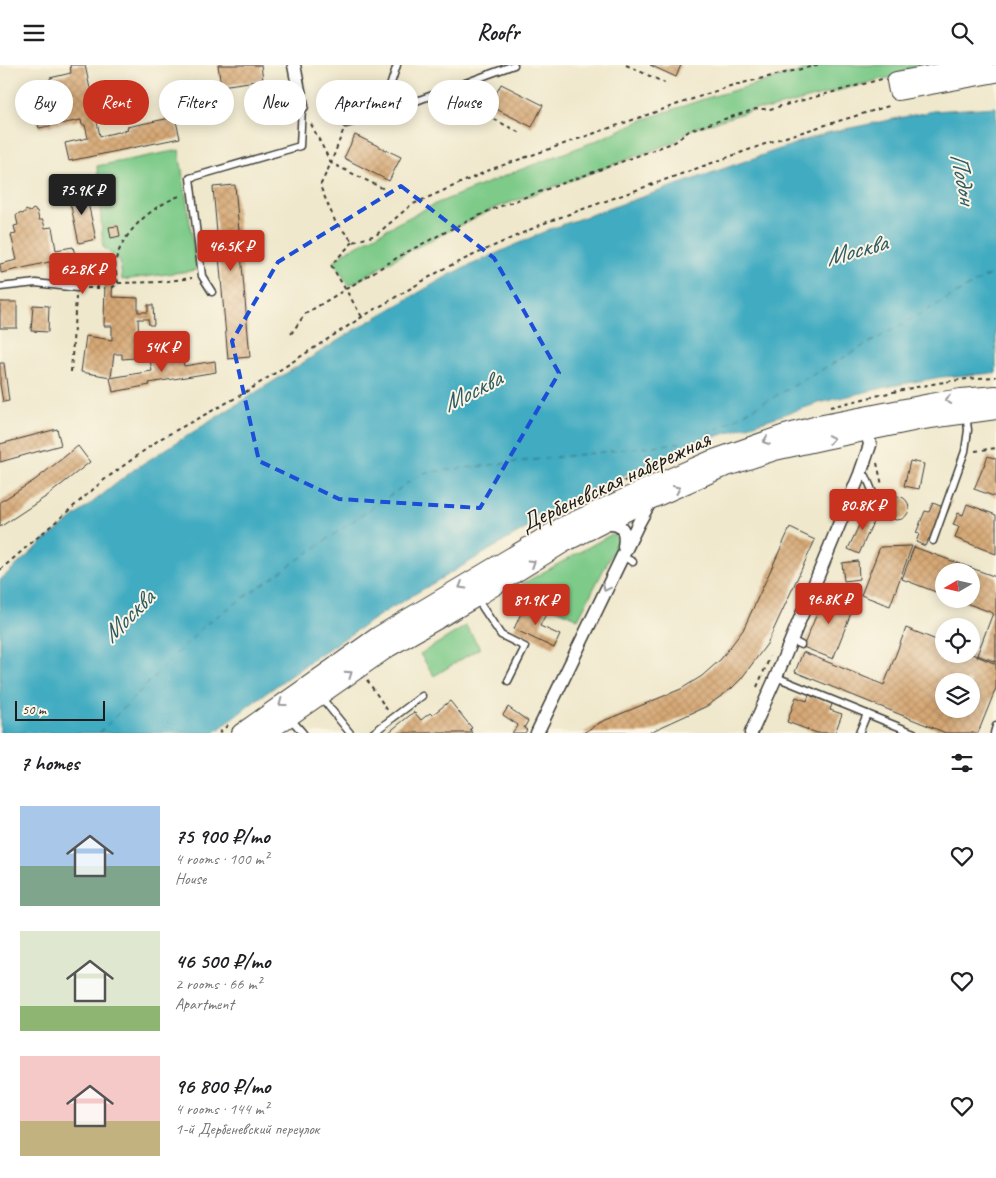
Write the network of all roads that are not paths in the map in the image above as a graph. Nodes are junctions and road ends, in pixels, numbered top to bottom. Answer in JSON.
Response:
{"nodes":[{"id":1,"x":294,"y":65,"type":"edge"},
{"id":2,"x":397,"y":65,"type":"edge"},
{"id":3,"x":514,"y":65,"type":"edge"},
{"id":4,"x":983,"y":65,"type":"edge"},
{"id":5,"x":996,"y":73,"type":"edge"},
{"id":6,"x":297,"y":80,"type":"edge"},
{"id":7,"x":392,"y":80,"type":"edge"},
{"id":8,"x":418,"y":100,"type":"edge"},
{"id":9,"x":301,"y":125,"type":"edge"},
{"id":10,"x":0,"y":287,"type":"edge"},
{"id":11,"x":77,"y":287,"type":"road end"},
{"id":12,"x":212,"y":292,"type":"dead end"},
{"id":13,"x":996,"y":395,"type":"edge"},
{"id":14,"x":996,"y":410,"type":"edge"},
{"id":15,"x":966,"y":413,"type":"junction"},
{"id":16,"x":866,"y":424,"type":"junction"},
{"id":17,"x":860,"y":474,"type":"junction"},
{"id":18,"x":660,"y":482,"type":"junction"},
{"id":19,"x":650,"y":500,"type":"junction"},
{"id":20,"x":881,"y":511,"type":"dead end"},
{"id":21,"x":598,"y":526,"type":"junction"},
{"id":22,"x":933,"y":541,"type":"dead end"},
{"id":23,"x":627,"y":559,"type":"junction"},
{"id":24,"x":477,"y":597,"type":"junction"},
{"id":25,"x":776,"y":677,"type":"junction"},
{"id":26,"x":508,"y":681,"type":"dead end"},
{"id":27,"x":321,"y":693,"type":"junction"},
{"id":28,"x":422,"y":696,"type":"dead end"},
{"id":29,"x":867,"y":714,"type":"junction"},
{"id":30,"x":288,"y":717,"type":"junction"},
{"id":31,"x":996,"y":726,"type":"edge"},
{"id":32,"x":241,"y":733,"type":"edge"},
{"id":33,"x":266,"y":733,"type":"edge"},
{"id":34,"x":303,"y":733,"type":"edge"},
{"id":35,"x":350,"y":733,"type":"edge"},
{"id":36,"x":373,"y":733,"type":"edge"},
{"id":37,"x":537,"y":733,"type":"edge"},
{"id":38,"x":751,"y":733,"type":"edge"},
{"id":39,"x":859,"y":733,"type":"edge"},
{"id":40,"x":914,"y":733,"type":"edge"},
{"id":41,"x":994,"y":733,"type":"edge"}],
"edges":[{"from":1,"to":6,"type":"street"},
{"from":2,"to":7,"type":"lane"},
{"from":3,"to":8,"type":"lane"},
{"from":4,"to":5,"type":"main road"},
{"from":9,"to":12,"type":"lane"},
{"from":10,"to":11,"type":"lane"},
{"from":13,"to":16,"type":"main road","name":"Дербеневская набережная","one_way":true},
{"from":14,"to":15,"type":"main road","name":"Дербеневская набережная"},
{"from":15,"to":16,"type":"main road","name":"Дербеневская набережная"},
{"from":15,"to":22,"type":"lane"},
{"from":16,"to":17,"type":"street"},
{"from":16,"to":18,"type":"main road","name":"Дербеневская набережная","one_way":true},
{"from":19,"to":16,"type":"main road","name":"Дербеневская набережная","one_way":true},
{"from":17,"to":20,"type":"lane"},
{"from":17,"to":25,"type":"street"},
{"from":18,"to":19,"type":"street"},
{"from":18,"to":32,"type":"main road","name":"Дербеневская набережная","one_way":true},
{"from":19,"to":21,"type":"main road","name":"Дербеневская набережная"},
{"from":19,"to":23,"type":"street"},
{"from":21,"to":23,"type":"street"},
{"from":24,"to":21,"type":"main road","name":"Дербеневская набережная","one_way":true},
{"from":23,"to":37,"type":"street","one_way":true},
{"from":24,"to":26,"type":"lane"},
{"from":27,"to":24,"type":"main road","name":"Дербеневская набережная","one_way":true},
{"from":25,"to":29,"type":"lane"},
{"from":25,"to":38,"type":"street"},
{"from":27,"to":30,"type":"main road","name":"Дербеневская набережная"},
{"from":27,"to":35,"type":"lane"},
{"from":28,"to":36,"type":"lane"},
{"from":29,"to":39,"type":"lane"},
{"from":29,"to":40,"type":"lane"},
{"from":30,"to":33,"type":"main road","name":"Дербеневская набережная"},
{"from":30,"to":34,"type":"lane"},
{"from":31,"to":41,"type":"lane"}]}
